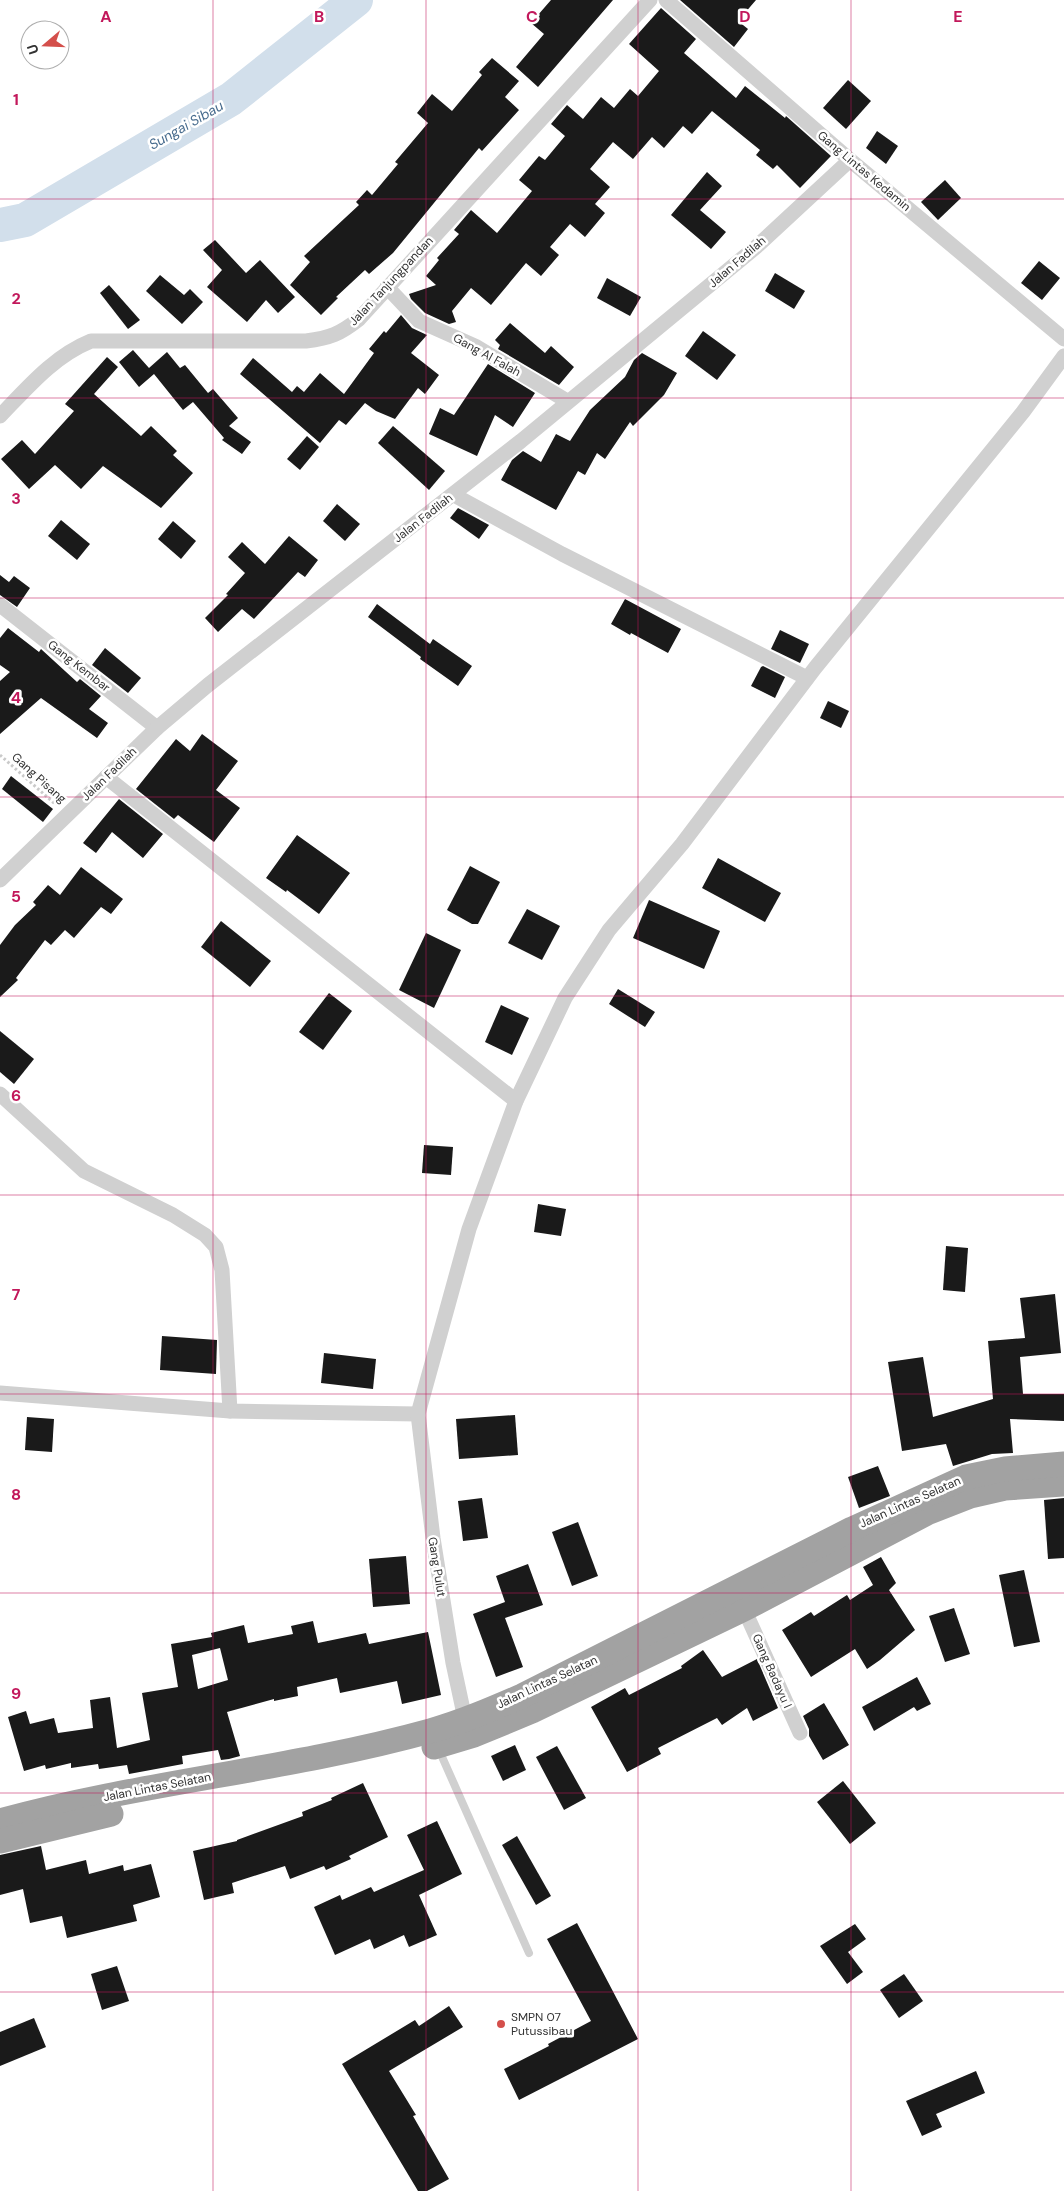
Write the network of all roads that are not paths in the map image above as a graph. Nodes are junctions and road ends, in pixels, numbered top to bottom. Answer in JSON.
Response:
{"nodes":[{"id":1,"x":650,"y":0,"type":"edge"},
{"id":2,"x":666,"y":0,"type":"edge"},
{"id":3,"x":850,"y":160,"type":"junction"},
{"id":4,"x":387,"y":287,"type":"junction"},
{"id":5,"x":1064,"y":339,"type":"edge"},
{"id":6,"x":1064,"y":356,"type":"edge"},
{"id":7,"x":567,"y":401,"type":"junction"},
{"id":8,"x":0,"y":416,"type":"edge"},
{"id":9,"x":454,"y":495,"type":"junction"},
{"id":10,"x":0,"y":604,"type":"edge"},
{"id":11,"x":807,"y":678,"type":"junction"},
{"id":12,"x":157,"y":728,"type":"junction"},
{"id":13,"x":106,"y":777,"type":"junction"},
{"id":14,"x":0,"y":880,"type":"edge"},
{"id":15,"x":0,"y":1094,"type":"edge"},
{"id":16,"x":516,"y":1101,"type":"junction"},
{"id":17,"x":0,"y":1393,"type":"edge"},
{"id":18,"x":230,"y":1411,"type":"junction"},
{"id":19,"x":418,"y":1414,"type":"junction"},
{"id":20,"x":1064,"y":1464,"type":"edge"},
{"id":21,"x":1064,"y":1484,"type":"edge"},
{"id":22,"x":744,"y":1609,"type":"junction"},
{"id":23,"x":631,"y":1653,"type":"junction"},
{"id":24,"x":466,"y":1719,"type":"junction"},
{"id":25,"x":800,"y":1733,"type":"dead end"},
{"id":26,"x":437,"y":1746,"type":"junction"},
{"id":27,"x":83,"y":1810,"type":"junction"},
{"id":28,"x":0,"y":1821,"type":"edge"},
{"id":29,"x":0,"y":1841,"type":"edge"},
{"id":30,"x":529,"y":1953,"type":"dead end"}],
"edges":[{"from":1,"to":4,"type":"street","name":"Jalan Tanjungpandan"},
{"from":2,"to":3,"type":"street","name":"Gang Lintas Kedamin"},
{"from":3,"to":5,"type":"street","name":"Gang Lintas Kedamin"},
{"from":3,"to":7,"type":"street","name":"Jalan Fadilah"},
{"from":4,"to":7,"type":"street","name":"Gang Al Falah"},
{"from":4,"to":8,"type":"street","name":"Jalan Tanjungpandan"},
{"from":6,"to":11,"type":"street"},
{"from":7,"to":9,"type":"street","name":"Jalan Fadilah"},
{"from":9,"to":11,"type":"street"},
{"from":9,"to":12,"type":"street","name":"Jalan Fadilah"},
{"from":10,"to":12,"type":"street","name":"Gang Kembar"},
{"from":11,"to":16,"type":"street"},
{"from":12,"to":13,"type":"street","name":"Jalan Fadilah"},
{"from":13,"to":14,"type":"street","name":"Jalan Fadilah"},
{"from":13,"to":16,"type":"street"},
{"from":15,"to":18,"type":"street"},
{"from":16,"to":19,"type":"street"},
{"from":17,"to":18,"type":"street"},
{"from":18,"to":19,"type":"street"},
{"from":19,"to":24,"type":"street","name":"Gang Pulut"},
{"from":20,"to":23,"type":"highway","name":"Jalan Lintas Selatan"},
{"from":21,"to":22,"type":"highway","name":"Jalan Lintas Selatan"},
{"from":22,"to":23,"type":"highway","name":"Jalan Lintas Selatan"},
{"from":22,"to":25,"type":"street","name":"Gang Badayu I"},
{"from":23,"to":24,"type":"highway","name":"Jalan Lintas Selatan"},
{"from":23,"to":26,"type":"highway","name":"Jalan Lintas Selatan"},
{"from":24,"to":27,"type":"highway","name":"Jalan Lintas Selatan"},
{"from":26,"to":27,"type":"highway","name":"Jalan Lintas Selatan"},
{"from":26,"to":30,"type":"lane"},
{"from":27,"to":28,"type":"highway","name":"Jalan Lintas Selatan"},
{"from":27,"to":29,"type":"highway","name":"Jalan Lintas Selatan"}]}
